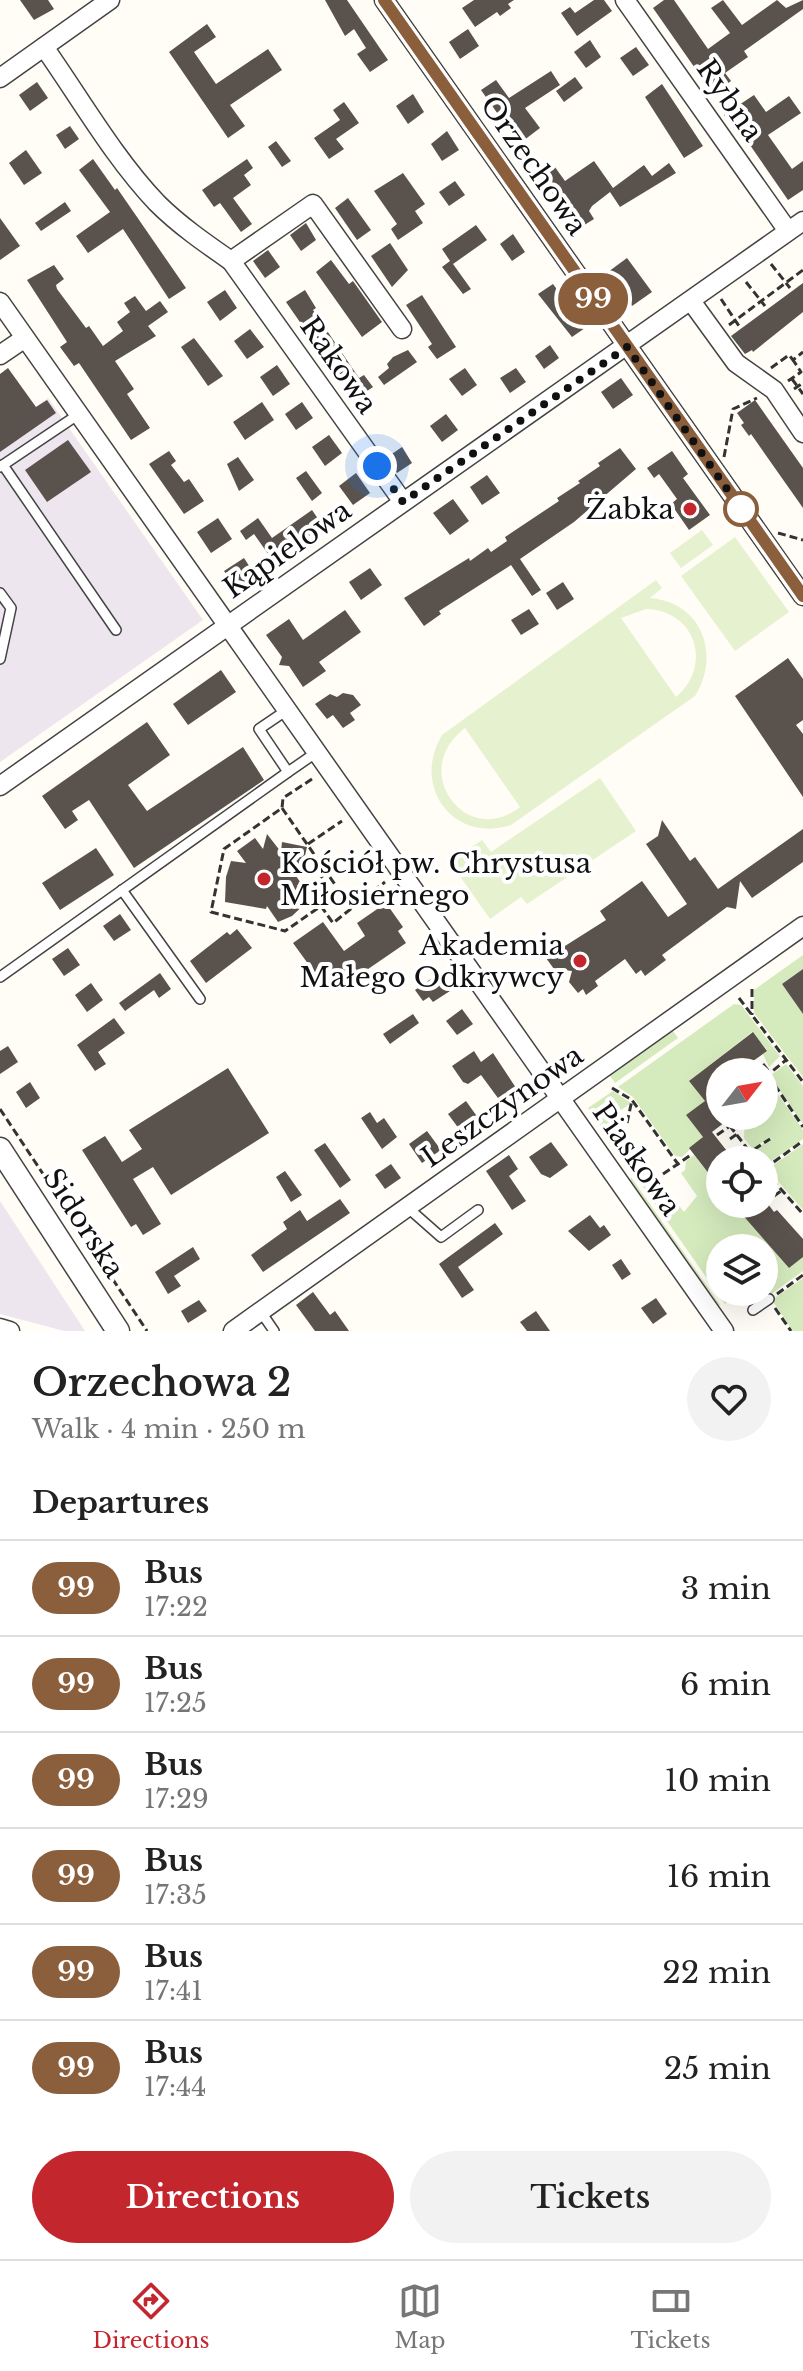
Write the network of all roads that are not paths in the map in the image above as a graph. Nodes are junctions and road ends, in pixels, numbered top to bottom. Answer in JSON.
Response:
{"nodes":[{"id":1,"x":110,"y":0,"type":"edge"},
{"id":2,"x":384,"y":0,"type":"edge"},
{"id":3,"x":625,"y":0,"type":"edge"},
{"id":4,"x":86,"y":7,"type":"edge"},
{"id":5,"x":44,"y":47,"type":"junction"},
{"id":6,"x":0,"y":78,"type":"edge"},
{"id":7,"x":796,"y":226,"type":"edge"},
{"id":8,"x":231,"y":261,"type":"junction"},
{"id":9,"x":691,"y":301,"type":"junction"},
{"id":10,"x":0,"y":302,"type":"edge"},
{"id":11,"x":402,"y":329,"type":"dead end"},
{"id":12,"x":25,"y":338,"type":"junction"},
{"id":13,"x":627,"y":347,"type":"junction"},
{"id":14,"x":0,"y":355,"type":"edge"},
{"id":15,"x":79,"y":414,"type":"junction"},
{"id":16,"x":803,"y":433,"type":"edge"},
{"id":17,"x":2,"y":466,"type":"edge"},
{"id":18,"x":403,"y":502,"type":"junction"},
{"id":19,"x":0,"y":593,"type":"edge"},
{"id":20,"x":803,"y":596,"type":"edge"},
{"id":21,"x":227,"y":625,"type":"junction"},
{"id":22,"x":116,"y":630,"type":"dead end"},
{"id":23,"x":0,"y":659,"type":"edge"},
{"id":24,"x":287,"y":710,"type":"junction"},
{"id":25,"x":317,"y":752,"type":"junction"},
{"id":26,"x":288,"y":772,"type":"junction"},
{"id":27,"x":0,"y":786,"type":"edge"},
{"id":28,"x":122,"y":890,"type":"junction"},
{"id":29,"x":803,"y":926,"type":"edge"},
{"id":30,"x":0,"y":977,"type":"edge"},
{"id":31,"x":200,"y":999,"type":"dead end"},
{"id":32,"x":560,"y":1099,"type":"junction"},
{"id":33,"x":0,"y":1149,"type":"edge"},
{"id":34,"x":407,"y":1207,"type":"junction"},
{"id":35,"x":478,"y":1210,"type":"dead end"},
{"id":36,"x":759,"y":1306,"type":"edge"},
{"id":37,"x":753,"y":1310,"type":"dead end"},
{"id":38,"x":261,"y":1312,"type":"junction"},
{"id":39,"x":0,"y":1328,"type":"edge"},
{"id":40,"x":10,"y":1331,"type":"edge"},
{"id":41,"x":118,"y":1331,"type":"edge"},
{"id":42,"x":233,"y":1331,"type":"edge"},
{"id":43,"x":274,"y":1331,"type":"edge"},
{"id":44,"x":724,"y":1331,"type":"edge"}],
"edges":[{"from":1,"to":4,"type":"street"},
{"from":2,"to":13,"type":"street","name":"Orzechowa"},
{"from":3,"to":7,"type":"street","name":"Rybna"},
{"from":4,"to":5,"type":"street"},
{"from":5,"to":6,"type":"street"},
{"from":5,"to":8,"type":"street","name":"Rakowa"},
{"from":7,"to":9,"type":"street","name":"Kąpielowa"},
{"from":8,"to":11,"type":"street"},
{"from":8,"to":18,"type":"street","name":"Rakowa"},
{"from":9,"to":13,"type":"street","name":"Kąpielowa"},
{"from":9,"to":16,"type":"street"},
{"from":10,"to":12,"type":"street","name":"Piaskowa"},
{"from":12,"to":14,"type":"street"},
{"from":12,"to":15,"type":"street","name":"Piaskowa"},
{"from":13,"to":18,"type":"street","name":"Kąpielowa"},
{"from":13,"to":20,"type":"street","name":"Orzechowa"},
{"from":15,"to":17,"type":"lane"},
{"from":15,"to":21,"type":"street","name":"Piaskowa"},
{"from":17,"to":22,"type":"lane"},
{"from":18,"to":21,"type":"street","name":"Kąpielowa"},
{"from":19,"to":23,"type":"lane"},
{"from":21,"to":24,"type":"street","name":"Piaskowa"},
{"from":21,"to":27,"type":"street","name":"Kąpielowa"},
{"from":24,"to":25,"type":"street","name":"Piaskowa"},
{"from":24,"to":26,"type":"lane"},
{"from":25,"to":26,"type":"lane"},
{"from":25,"to":32,"type":"street","name":"Piaskowa"},
{"from":26,"to":28,"type":"lane"},
{"from":28,"to":30,"type":"lane"},
{"from":28,"to":31,"type":"lane"},
{"from":29,"to":32,"type":"street","name":"Leszczynowa"},
{"from":32,"to":34,"type":"street","name":"Leszczynowa"},
{"from":32,"to":44,"type":"street","name":"Piaskowa"},
{"from":33,"to":41,"type":"street","name":"Sidorska"},
{"from":34,"to":35,"type":"lane"},
{"from":34,"to":38,"type":"street","name":"Leszczynowa"},
{"from":36,"to":37,"type":"lane"},
{"from":38,"to":42,"type":"street","name":"Leszczynowa"},
{"from":38,"to":43,"type":"lane"},
{"from":39,"to":40,"type":"street"}]}
